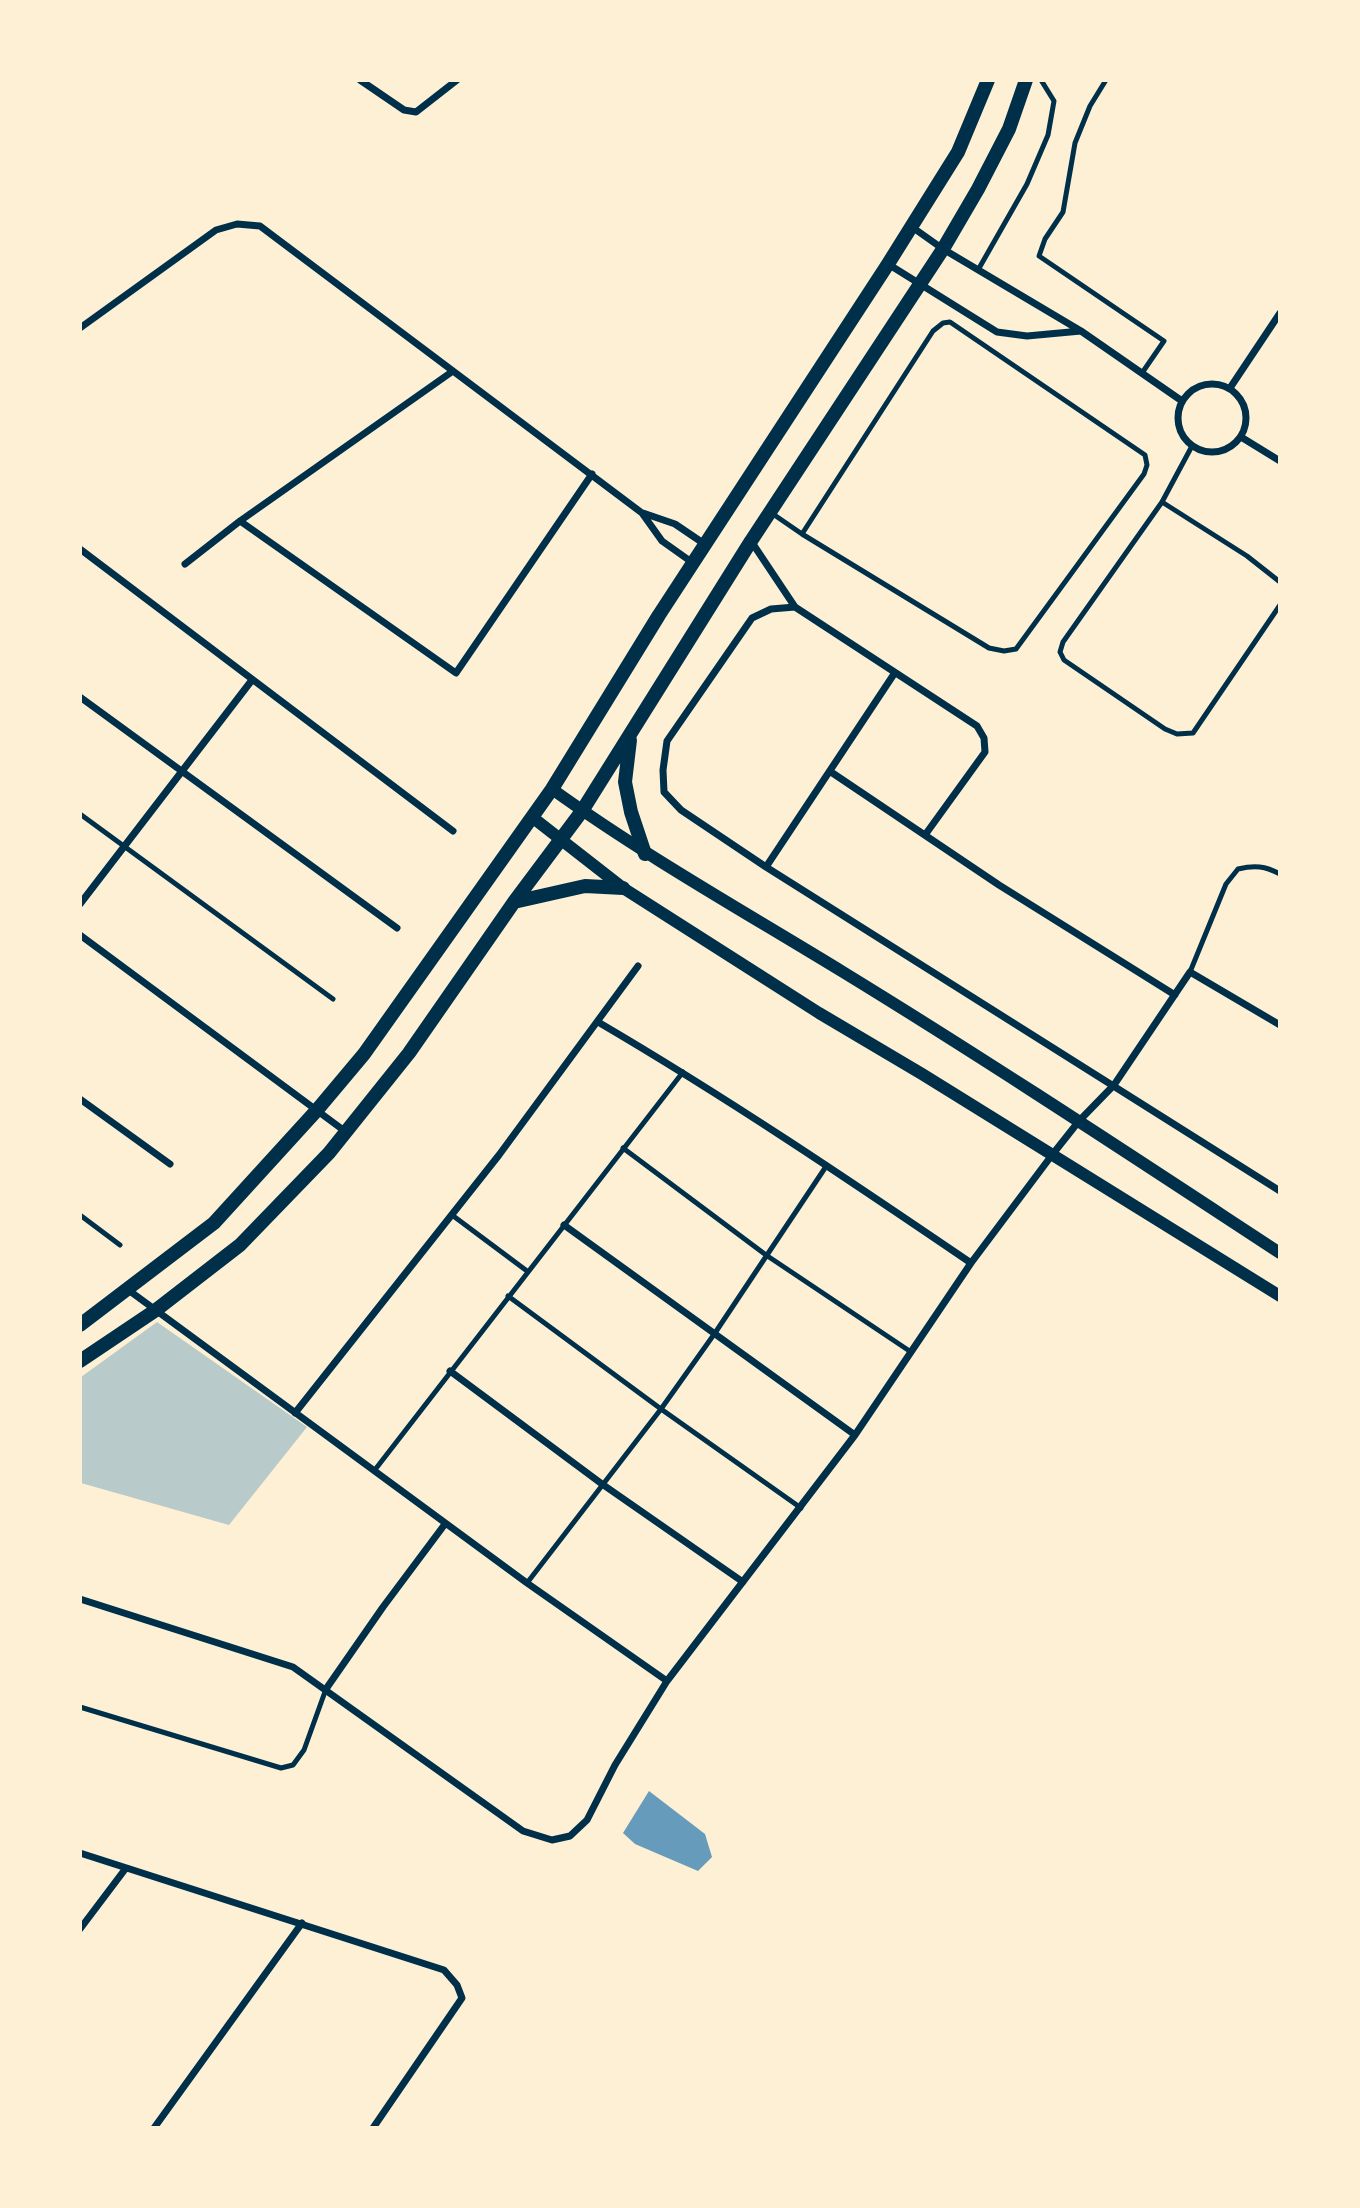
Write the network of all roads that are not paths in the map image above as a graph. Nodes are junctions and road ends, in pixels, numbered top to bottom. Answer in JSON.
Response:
{"nodes":[{"id":1,"x":360,"y":80,"type":"edge"},
{"id":2,"x":457,"y":80,"type":"edge"},
{"id":3,"x":988,"y":80,"type":"edge"},
{"id":4,"x":1026,"y":80,"type":"edge"},
{"id":5,"x":1041,"y":80,"type":"edge"},
{"id":6,"x":1106,"y":80,"type":"edge"},
{"id":7,"x":912,"y":227,"type":"junction"},
{"id":8,"x":943,"y":249,"type":"junction"},
{"id":9,"x":888,"y":264,"type":"junction"},
{"id":10,"x":978,"y":270,"type":"junction"},
{"id":11,"x":919,"y":283,"type":"junction"},
{"id":12,"x":1279,"y":313,"type":"edge"},
{"id":13,"x":80,"y":328,"type":"edge"},
{"id":14,"x":1081,"y":331,"type":"junction"},
{"id":15,"x":453,"y":371,"type":"junction"},
{"id":16,"x":1142,"y":373,"type":"junction"},
{"id":17,"x":1230,"y":388,"type":"junction"},
{"id":18,"x":1182,"y":401,"type":"junction"},
{"id":19,"x":1241,"y":437,"type":"junction"},
{"id":20,"x":1192,"y":446,"type":"junction"},
{"id":21,"x":1279,"y":461,"type":"edge"},
{"id":22,"x":592,"y":474,"type":"junction"},
{"id":23,"x":1162,"y":502,"type":"junction"},
{"id":24,"x":770,"y":512,"type":"junction"},
{"id":25,"x":642,"y":513,"type":"junction"},
{"id":26,"x":240,"y":521,"type":"junction"},
{"id":27,"x":802,"y":534,"type":"junction"},
{"id":28,"x":751,"y":541,"type":"junction"},
{"id":29,"x":706,"y":545,"type":"junction"},
{"id":30,"x":80,"y":549,"type":"edge"},
{"id":31,"x":185,"y":564,"type":"dead end"},
{"id":32,"x":694,"y":564,"type":"junction"},
{"id":33,"x":1279,"y":582,"type":"edge"},
{"id":34,"x":1279,"y":605,"type":"edge"},
{"id":35,"x":795,"y":607,"type":"junction"},
{"id":36,"x":894,"y":674,"type":"junction"},
{"id":37,"x":252,"y":680,"type":"junction"},
{"id":38,"x":80,"y":697,"type":"edge"},
{"id":39,"x":630,"y":736,"type":"junction"},
{"id":40,"x":181,"y":771,"type":"junction"},
{"id":41,"x":831,"y":772,"type":"junction"},
{"id":42,"x":552,"y":789,"type":"junction"},
{"id":43,"x":583,"y":811,"type":"junction"},
{"id":44,"x":80,"y":814,"type":"edge"},
{"id":45,"x":532,"y":817,"type":"junction"},
{"id":46,"x":453,"y":831,"type":"dead end"},
{"id":47,"x":925,"y":835,"type":"junction"},
{"id":48,"x":562,"y":839,"type":"junction"},
{"id":49,"x":124,"y":847,"type":"junction"},
{"id":50,"x":645,"y":854,"type":"junction"},
{"id":51,"x":766,"y":867,"type":"junction"},
{"id":52,"x":1279,"y":874,"type":"edge"},
{"id":53,"x":623,"y":888,"type":"junction"},
{"id":54,"x":514,"y":902,"type":"junction"},
{"id":55,"x":80,"y":904,"type":"edge"},
{"id":56,"x":397,"y":928,"type":"dead end"},
{"id":57,"x":80,"y":935,"type":"edge"},
{"id":58,"x":638,"y":966,"type":"dead end"},
{"id":59,"x":1190,"y":972,"type":"junction"},
{"id":60,"x":1175,"y":995,"type":"junction"},
{"id":61,"x":333,"y":999,"type":"dead end"},
{"id":62,"x":598,"y":1022,"type":"junction"},
{"id":63,"x":1279,"y":1025,"type":"edge"},
{"id":64,"x":683,"y":1072,"type":"junction"},
{"id":65,"x":1114,"y":1085,"type":"junction"},
{"id":66,"x":80,"y":1099,"type":"edge"},
{"id":67,"x":317,"y":1110,"type":"junction"},
{"id":68,"x":1079,"y":1121,"type":"junction"},
{"id":69,"x":346,"y":1132,"type":"junction"},
{"id":70,"x":623,"y":1148,"type":"junction"},
{"id":71,"x":1052,"y":1155,"type":"junction"},
{"id":72,"x":170,"y":1164,"type":"dead end"},
{"id":73,"x":827,"y":1165,"type":"junction"},
{"id":74,"x":1279,"y":1191,"type":"edge"},
{"id":75,"x":80,"y":1215,"type":"edge"},
{"id":76,"x":452,"y":1215,"type":"junction"},
{"id":77,"x":565,"y":1224,"type":"junction"},
{"id":78,"x":120,"y":1245,"type":"dead end"},
{"id":79,"x":1279,"y":1253,"type":"edge"},
{"id":80,"x":766,"y":1255,"type":"junction"},
{"id":81,"x":971,"y":1264,"type":"junction"},
{"id":82,"x":527,"y":1271,"type":"junction"},
{"id":83,"x":127,"y":1289,"type":"junction"},
{"id":84,"x":508,"y":1296,"type":"junction"},
{"id":85,"x":1279,"y":1296,"type":"edge"},
{"id":86,"x":156,"y":1310,"type":"junction"},
{"id":87,"x":80,"y":1325,"type":"edge"},
{"id":88,"x":716,"y":1333,"type":"junction"},
{"id":89,"x":911,"y":1352,"type":"junction"},
{"id":90,"x":80,"y":1361,"type":"edge"},
{"id":91,"x":450,"y":1371,"type":"junction"},
{"id":92,"x":661,"y":1409,"type":"junction"},
{"id":93,"x":295,"y":1413,"type":"junction"},
{"id":94,"x":855,"y":1435,"type":"junction"},
{"id":95,"x":374,"y":1471,"type":"junction"},
{"id":96,"x":602,"y":1484,"type":"junction"},
{"id":97,"x":801,"y":1508,"type":"junction"},
{"id":98,"x":445,"y":1524,"type":"junction"},
{"id":99,"x":743,"y":1582,"type":"junction"},
{"id":100,"x":527,"y":1583,"type":"junction"},
{"id":101,"x":80,"y":1599,"type":"edge"},
{"id":102,"x":667,"y":1681,"type":"junction"},
{"id":103,"x":326,"y":1689,"type":"junction"},
{"id":104,"x":80,"y":1706,"type":"edge"},
{"id":105,"x":80,"y":1853,"type":"edge"},
{"id":106,"x":126,"y":1868,"type":"junction"},
{"id":107,"x":302,"y":1923,"type":"junction"},
{"id":108,"x":80,"y":1929,"type":"edge"},
{"id":109,"x":154,"y":2127,"type":"edge"},
{"id":110,"x":373,"y":2127,"type":"edge"}],
"edges":[{"from":1,"to":2,"type":"street"},
{"from":3,"to":7,"type":"main road"},
{"from":4,"to":8,"type":"main road"},
{"from":5,"to":10,"type":"lane"},
{"from":6,"to":16,"type":"lane"},
{"from":7,"to":8,"type":"street"},
{"from":7,"to":9,"type":"main road"},
{"from":8,"to":10,"type":"street"},
{"from":8,"to":11,"type":"main road"},
{"from":9,"to":11,"type":"street"},
{"from":9,"to":29,"type":"main road"},
{"from":10,"to":14,"type":"street"},
{"from":11,"to":14,"type":"street"},
{"from":11,"to":24,"type":"main road"},
{"from":12,"to":17,"type":"street"},
{"from":13,"to":15,"type":"street"},
{"from":14,"to":16,"type":"street"},
{"from":15,"to":22,"type":"street"},
{"from":15,"to":26,"type":"street"},
{"from":16,"to":18,"type":"street"},
{"from":17,"to":18,"type":"street"},
{"from":17,"to":19,"type":"street"},
{"from":18,"to":20,"type":"street"},
{"from":19,"to":20,"type":"street"},
{"from":19,"to":21,"type":"street"},
{"from":20,"to":23,"type":"lane"},
{"from":22,"to":25,"type":"street"},
{"from":22,"to":26,"type":"street"},
{"from":23,"to":33,"type":"lane"},
{"from":23,"to":34,"type":"lane"},
{"from":24,"to":27,"type":"lane"},
{"from":24,"to":28,"type":"main road"},
{"from":25,"to":29,"type":"street"},
{"from":25,"to":32,"type":"street"},
{"from":26,"to":31,"type":"street"},
{"from":27,"to":27,"type":"lane"},
{"from":28,"to":35,"type":"street"},
{"from":28,"to":39,"type":"main road"},
{"from":29,"to":32,"type":"main road"},
{"from":30,"to":37,"type":"street"},
{"from":32,"to":42,"type":"main road"},
{"from":35,"to":36,"type":"street"},
{"from":35,"to":51,"type":"street"},
{"from":36,"to":41,"type":"street"},
{"from":36,"to":47,"type":"street"},
{"from":37,"to":40,"type":"street"},
{"from":37,"to":46,"type":"street"},
{"from":38,"to":40,"type":"street"},
{"from":39,"to":43,"type":"main road"},
{"from":39,"to":50,"type":"main road"},
{"from":40,"to":49,"type":"street"},
{"from":40,"to":56,"type":"street"},
{"from":41,"to":47,"type":"street"},
{"from":41,"to":51,"type":"street"},
{"from":42,"to":43,"type":"street"},
{"from":42,"to":45,"type":"main road"},
{"from":43,"to":48,"type":"main road"},
{"from":43,"to":50,"type":"street"},
{"from":44,"to":49,"type":"lane"},
{"from":45,"to":48,"type":"street"},
{"from":45,"to":67,"type":"main road"},
{"from":47,"to":60,"type":"street"},
{"from":48,"to":53,"type":"street"},
{"from":48,"to":54,"type":"main road"},
{"from":49,"to":55,"type":"street"},
{"from":49,"to":61,"type":"lane"},
{"from":50,"to":68,"type":"street"},
{"from":51,"to":65,"type":"street"},
{"from":52,"to":59,"type":"lane"},
{"from":53,"to":54,"type":"main road"},
{"from":53,"to":71,"type":"street"},
{"from":54,"to":69,"type":"main road"},
{"from":57,"to":67,"type":"street"},
{"from":58,"to":62,"type":"street"},
{"from":59,"to":60,"type":"street"},
{"from":59,"to":63,"type":"street"},
{"from":60,"to":65,"type":"street"},
{"from":62,"to":64,"type":"street"},
{"from":62,"to":76,"type":"street"},
{"from":64,"to":70,"type":"lane"},
{"from":64,"to":73,"type":"street"},
{"from":65,"to":68,"type":"street"},
{"from":65,"to":74,"type":"street"},
{"from":66,"to":72,"type":"street"},
{"from":67,"to":69,"type":"street"},
{"from":67,"to":83,"type":"main road"},
{"from":68,"to":71,"type":"street"},
{"from":68,"to":79,"type":"street"},
{"from":69,"to":86,"type":"main road"},
{"from":70,"to":77,"type":"lane"},
{"from":70,"to":80,"type":"lane"},
{"from":71,"to":81,"type":"street"},
{"from":71,"to":85,"type":"street"},
{"from":73,"to":80,"type":"lane"},
{"from":73,"to":81,"type":"street"},
{"from":75,"to":78,"type":"lane"},
{"from":76,"to":82,"type":"lane"},
{"from":76,"to":93,"type":"street"},
{"from":77,"to":82,"type":"lane"},
{"from":77,"to":88,"type":"street"},
{"from":80,"to":88,"type":"lane"},
{"from":80,"to":89,"type":"lane"},
{"from":81,"to":89,"type":"street"},
{"from":82,"to":84,"type":"lane"},
{"from":83,"to":86,"type":"street"},
{"from":83,"to":87,"type":"main road"},
{"from":84,"to":91,"type":"lane"},
{"from":84,"to":92,"type":"lane"},
{"from":86,"to":90,"type":"main road"},
{"from":86,"to":93,"type":"street"},
{"from":88,"to":92,"type":"lane"},
{"from":88,"to":94,"type":"street"},
{"from":89,"to":94,"type":"street"},
{"from":91,"to":95,"type":"lane"},
{"from":91,"to":96,"type":"street"},
{"from":92,"to":96,"type":"lane"},
{"from":92,"to":97,"type":"lane"},
{"from":93,"to":95,"type":"street"},
{"from":94,"to":97,"type":"street"},
{"from":95,"to":98,"type":"street"},
{"from":96,"to":99,"type":"street"},
{"from":96,"to":100,"type":"lane"},
{"from":97,"to":99,"type":"street"},
{"from":98,"to":100,"type":"street"},
{"from":98,"to":103,"type":"street"},
{"from":99,"to":102,"type":"street"},
{"from":100,"to":102,"type":"street"},
{"from":101,"to":103,"type":"street"},
{"from":102,"to":103,"type":"street"},
{"from":103,"to":104,"type":"lane"},
{"from":105,"to":106,"type":"street"},
{"from":106,"to":107,"type":"street"},
{"from":106,"to":108,"type":"street"},
{"from":107,"to":109,"type":"street"},
{"from":107,"to":110,"type":"street"}]}
